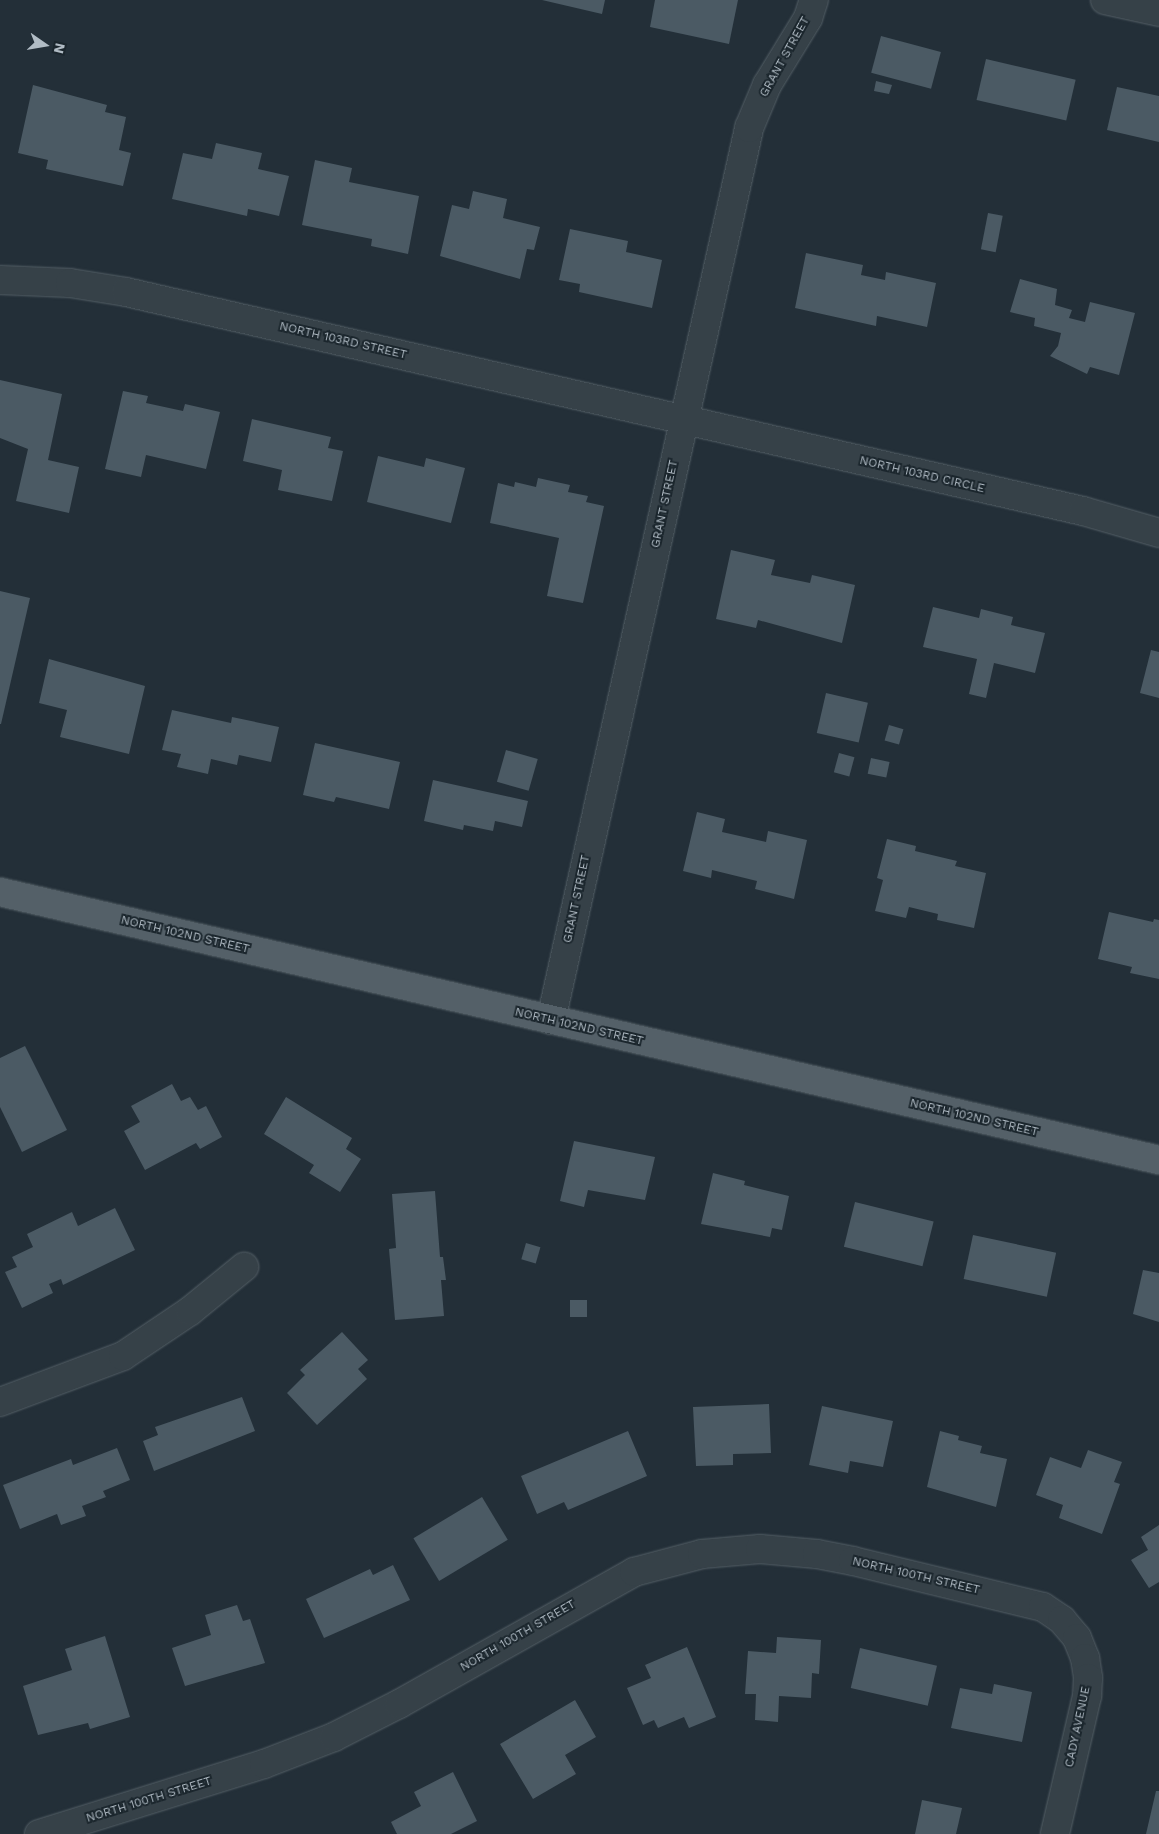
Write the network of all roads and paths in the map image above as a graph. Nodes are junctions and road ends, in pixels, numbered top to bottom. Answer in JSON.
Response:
{"nodes":[{"id":1,"x":814,"y":0,"type":"edge"},
{"id":2,"x":1105,"y":0,"type":"edge"},
{"id":3,"x":1159,"y":12,"type":"edge"},
{"id":4,"x":0,"y":280,"type":"edge"},
{"id":5,"x":683,"y":420,"type":"junction"},
{"id":6,"x":1159,"y":533,"type":"edge"},
{"id":7,"x":0,"y":892,"type":"edge"},
{"id":8,"x":551,"y":1020,"type":"junction"},
{"id":9,"x":1159,"y":1160,"type":"edge"},
{"id":10,"x":244,"y":1267,"type":"dead end"},
{"id":11,"x":0,"y":1402,"type":"edge"},
{"id":12,"x":1013,"y":1599,"type":"joint"},
{"id":13,"x":39,"y":1834,"type":"edge"},
{"id":14,"x":1055,"y":1834,"type":"edge"}],
"edges":[{"from":1,"to":5,"type":"street","name":"GRANT STREET"},
{"from":2,"to":3,"type":"street"},
{"from":4,"to":5,"type":"street","name":"NORTH 103RD STREET"},
{"from":5,"to":6,"type":"street","name":"NORTH 103RD CIRCLE"},
{"from":5,"to":8,"type":"street","name":"GRANT STREET"},
{"from":7,"to":8,"type":"main road","name":"NORTH 102ND STREET"},
{"from":8,"to":9,"type":"main road","name":"NORTH 102ND STREET"},
{"from":10,"to":11,"type":"street"},
{"from":12,"to":13,"type":"street","name":"NORTH 100TH STREET"},
{"from":12,"to":14,"type":"street","name":"CADY AVENUE"}]}
